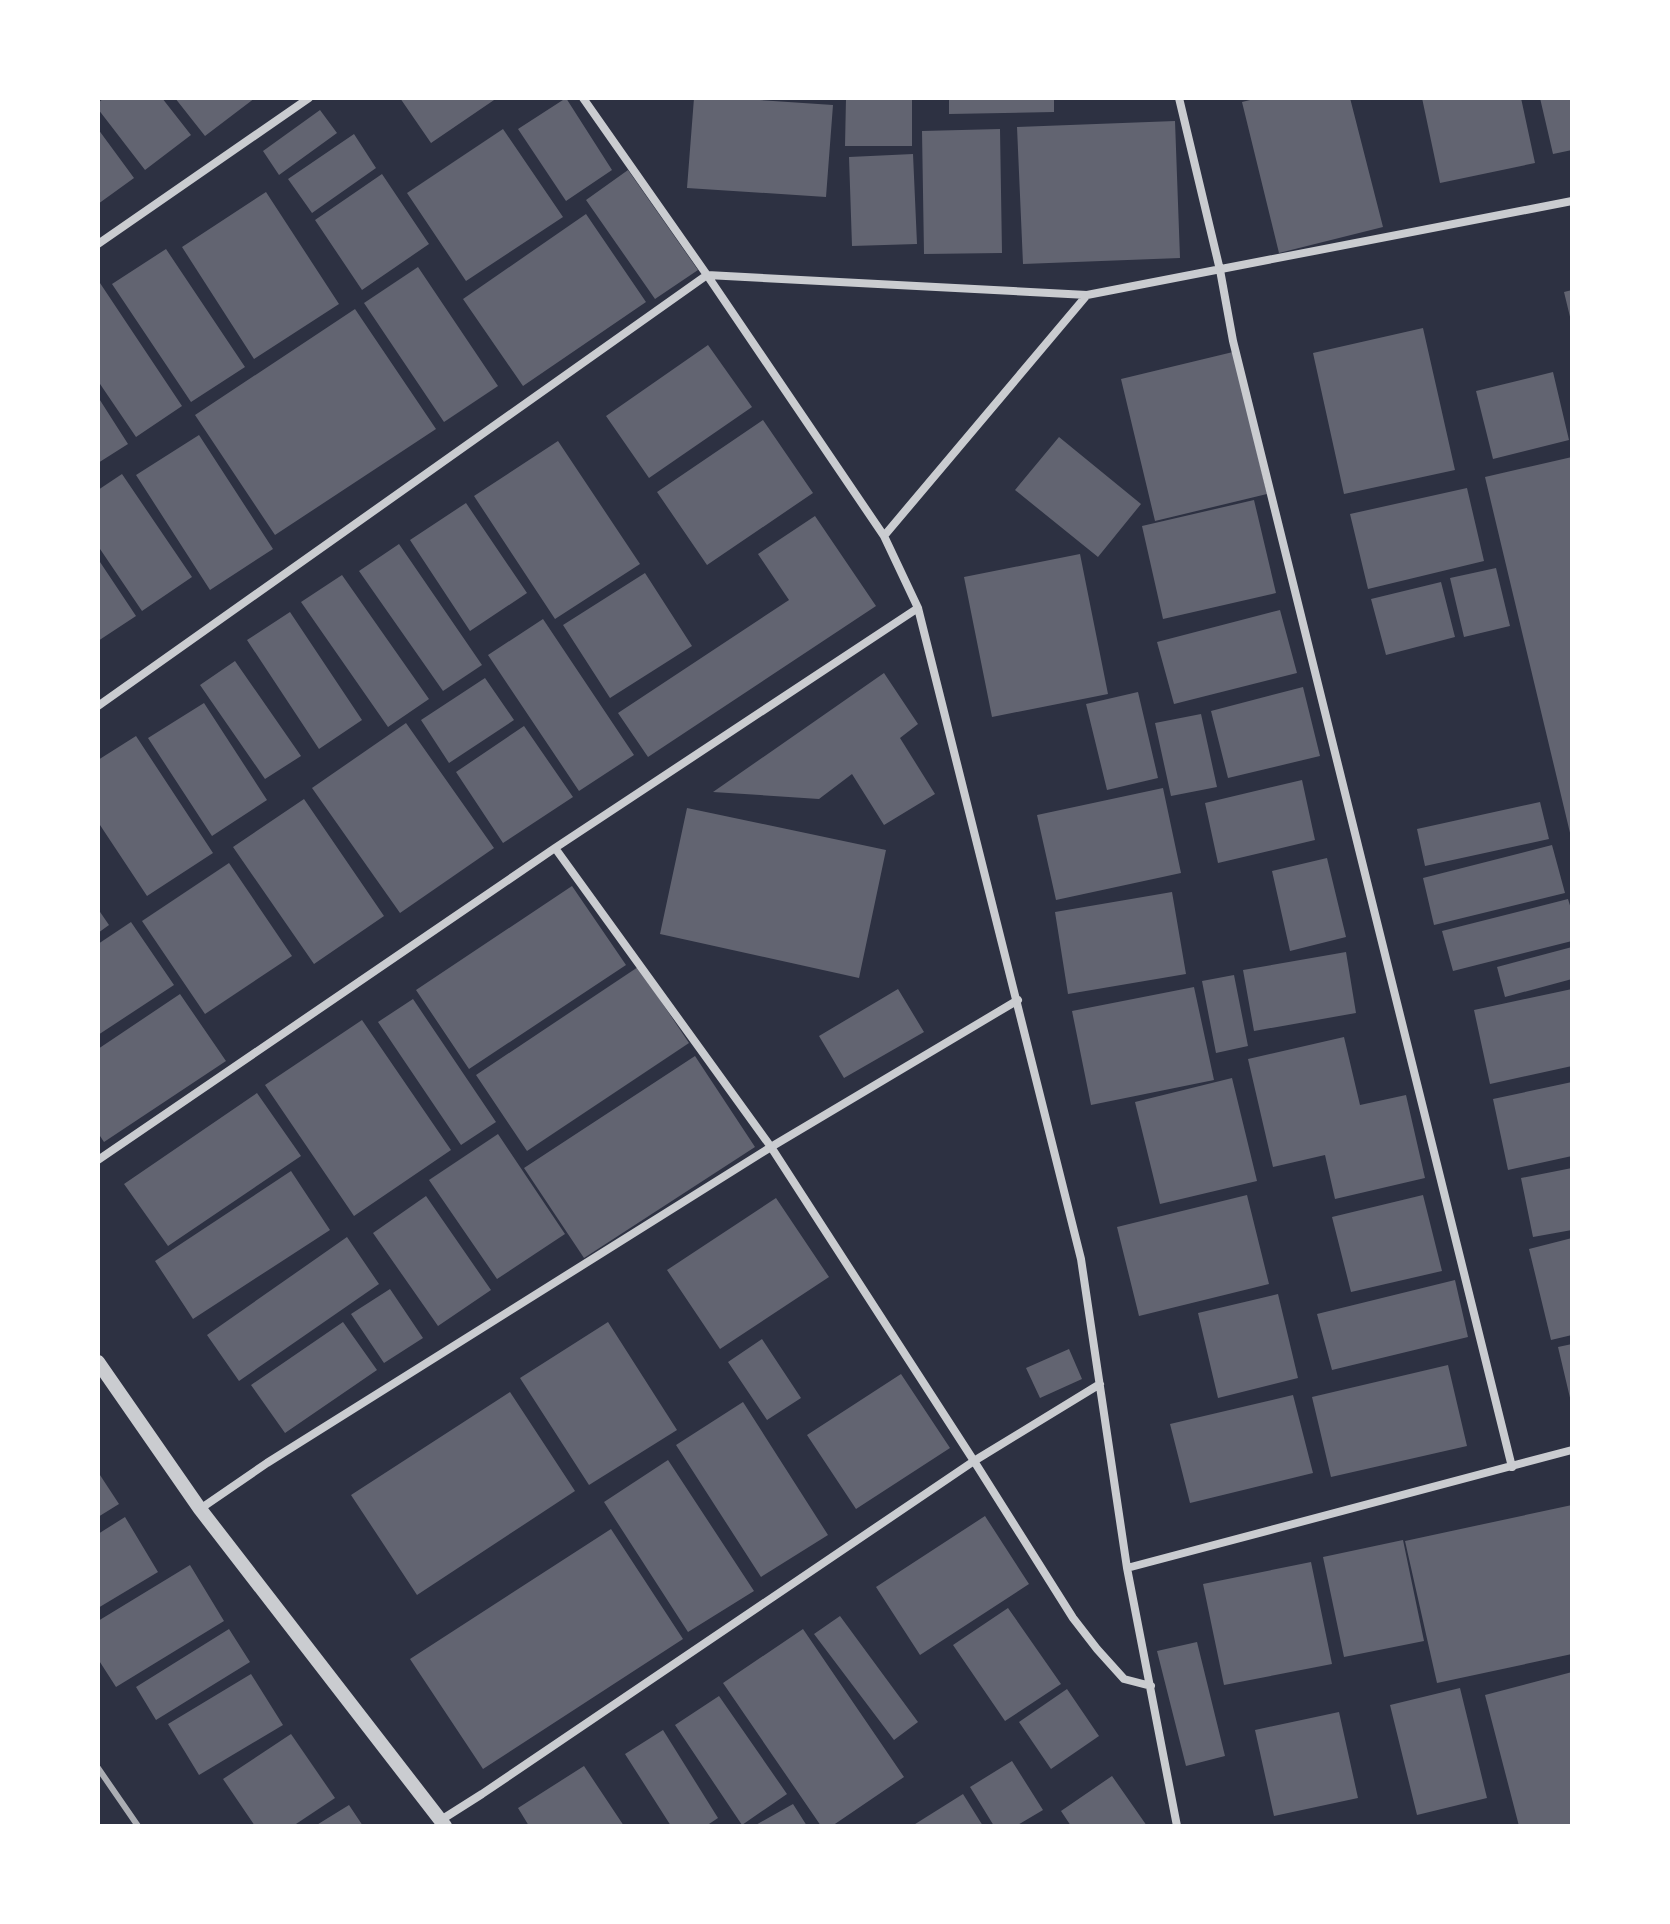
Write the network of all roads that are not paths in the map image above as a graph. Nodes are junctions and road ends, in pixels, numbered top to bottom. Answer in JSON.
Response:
{"nodes":[{"id":1,"x":309,"y":98,"type":"edge"},
{"id":2,"x":583,"y":98,"type":"edge"},
{"id":3,"x":1179,"y":98,"type":"edge"},
{"id":4,"x":1572,"y":201,"type":"edge"},
{"id":5,"x":98,"y":244,"type":"edge"},
{"id":6,"x":1220,"y":270,"type":"junction"},
{"id":7,"x":707,"y":275,"type":"junction"},
{"id":8,"x":1087,"y":295,"type":"junction"},
{"id":9,"x":884,"y":536,"type":"junction"},
{"id":10,"x":918,"y":608,"type":"junction"},
{"id":11,"x":98,"y":706,"type":"edge"},
{"id":12,"x":555,"y":848,"type":"junction"},
{"id":13,"x":1018,"y":1000,"type":"junction"},
{"id":14,"x":771,"y":1147,"type":"junction"},
{"id":15,"x":98,"y":1160,"type":"edge"},
{"id":16,"x":98,"y":1362,"type":"edge"},
{"id":17,"x":1100,"y":1384,"type":"junction"},
{"id":18,"x":1572,"y":1450,"type":"edge"},
{"id":19,"x":974,"y":1461,"type":"junction"},
{"id":20,"x":1512,"y":1467,"type":"junction"},
{"id":21,"x":200,"y":1509,"type":"junction"},
{"id":22,"x":1127,"y":1568,"type":"junction"},
{"id":23,"x":1151,"y":1686,"type":"junction"},
{"id":24,"x":443,"y":1823,"type":"edge"},
{"id":25,"x":1177,"y":1826,"type":"edge"}],
"edges":[{"from":1,"to":5,"type":"street"},
{"from":2,"to":7,"type":"street"},
{"from":3,"to":6,"type":"street"},
{"from":4,"to":6,"type":"street"},
{"from":6,"to":8,"type":"street"},
{"from":6,"to":20,"type":"street"},
{"from":7,"to":8,"type":"street"},
{"from":7,"to":9,"type":"street"},
{"from":7,"to":11,"type":"street"},
{"from":8,"to":9,"type":"street"},
{"from":9,"to":10,"type":"street"},
{"from":10,"to":12,"type":"street"},
{"from":10,"to":13,"type":"street"},
{"from":12,"to":14,"type":"street"},
{"from":12,"to":15,"type":"street"},
{"from":13,"to":14,"type":"street"},
{"from":13,"to":17,"type":"street"},
{"from":14,"to":19,"type":"street"},
{"from":14,"to":21,"type":"street"},
{"from":16,"to":21,"type":"street"},
{"from":17,"to":19,"type":"street"},
{"from":17,"to":22,"type":"street"},
{"from":18,"to":20,"type":"street"},
{"from":19,"to":23,"type":"street"},
{"from":19,"to":24,"type":"street"},
{"from":20,"to":22,"type":"street"},
{"from":21,"to":24,"type":"street"},
{"from":22,"to":23,"type":"street"},
{"from":23,"to":25,"type":"street"}]}
